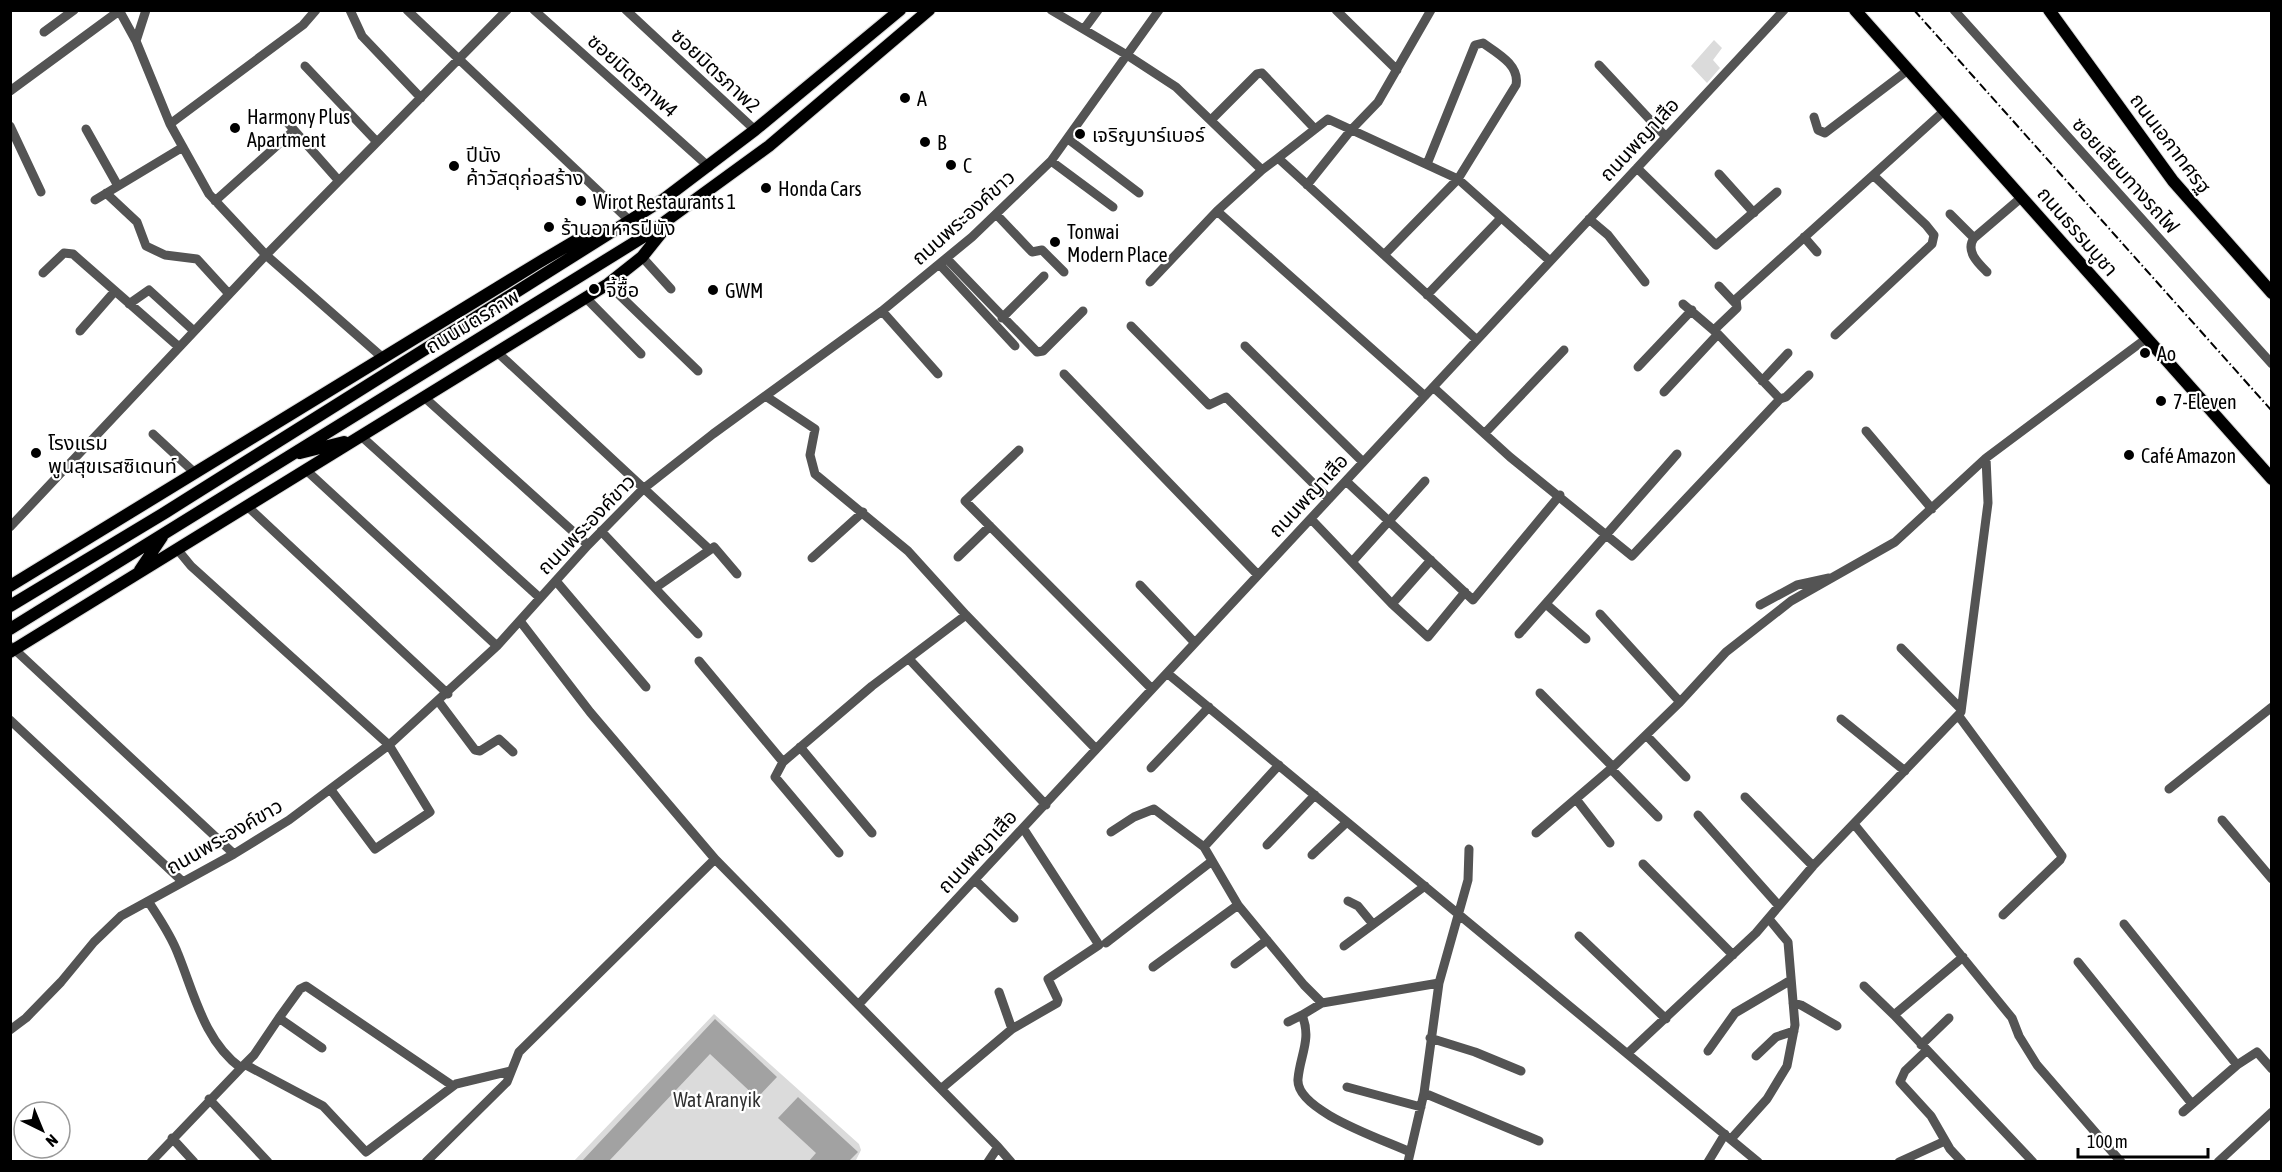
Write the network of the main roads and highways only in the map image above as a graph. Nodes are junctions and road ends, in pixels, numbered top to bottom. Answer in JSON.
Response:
{"nodes":[{"id":1,"x":900,"y":10,"type":"edge"},
{"id":2,"x":929,"y":10,"type":"edge"},
{"id":3,"x":1855,"y":10,"type":"edge"},
{"id":4,"x":2049,"y":10,"type":"edge"},
{"id":5,"x":674,"y":217,"type":"junction"},
{"id":6,"x":619,"y":228,"type":"junction"},
{"id":7,"x":2271,"y":293,"type":"edge"},
{"id":8,"x":326,"y":393,"type":"junction"},
{"id":9,"x":358,"y":438,"type":"junction"},
{"id":10,"x":281,"y":440,"type":"junction"},
{"id":11,"x":289,"y":455,"type":"junction"},
{"id":12,"x":2271,"y":478,"type":"edge"},
{"id":13,"x":160,"y":515,"type":"junction"},
{"id":14,"x":109,"y":526,"type":"junction"},
{"id":15,"x":170,"y":530,"type":"junction"},
{"id":16,"x":137,"y":574,"type":"junction"},
{"id":17,"x":10,"y":586,"type":"edge"},
{"id":18,"x":10,"y":606,"type":"edge"},
{"id":19,"x":10,"y":628,"type":"edge"},
{"id":20,"x":13,"y":649,"type":"edge"}],
"edges":[{"from":1,"to":6,"type":"main road","name":"ถนนมิตรภาพ"},
{"from":2,"to":5,"type":"main road","name":"ถนนมิตรภาพ"},
{"from":3,"to":12,"type":"main road","name":"ถนนธรรมบูชา"},
{"from":4,"to":7,"type":"main road","name":"ถนนเอกาทศรฐ"},
{"from":5,"to":9,"type":"main road"},
{"from":5,"to":11,"type":"main road","name":"ถนนมิตรภาพ"},
{"from":6,"to":8,"type":"main road"},
{"from":6,"to":10,"type":"main road","name":"ถนนมิตรภาพ"},
{"from":8,"to":10,"type":"main road"},
{"from":8,"to":14,"type":"main road"},
{"from":9,"to":11,"type":"main road"},
{"from":9,"to":16,"type":"main road"},
{"from":10,"to":13,"type":"main road","name":"ถนนมิตรภาพ"},
{"from":11,"to":15,"type":"main road","name":"ถนนมิตรภาพ"},
{"from":13,"to":14,"type":"main road"},
{"from":13,"to":15,"type":"main road"},
{"from":13,"to":18,"type":"main road","name":"ถนนมิตรภาพ"},
{"from":14,"to":17,"type":"main road"},
{"from":15,"to":16,"type":"main road"},
{"from":15,"to":19,"type":"main road","name":"ถนนมิตรภาพ"},
{"from":16,"to":20,"type":"main road"}]}
